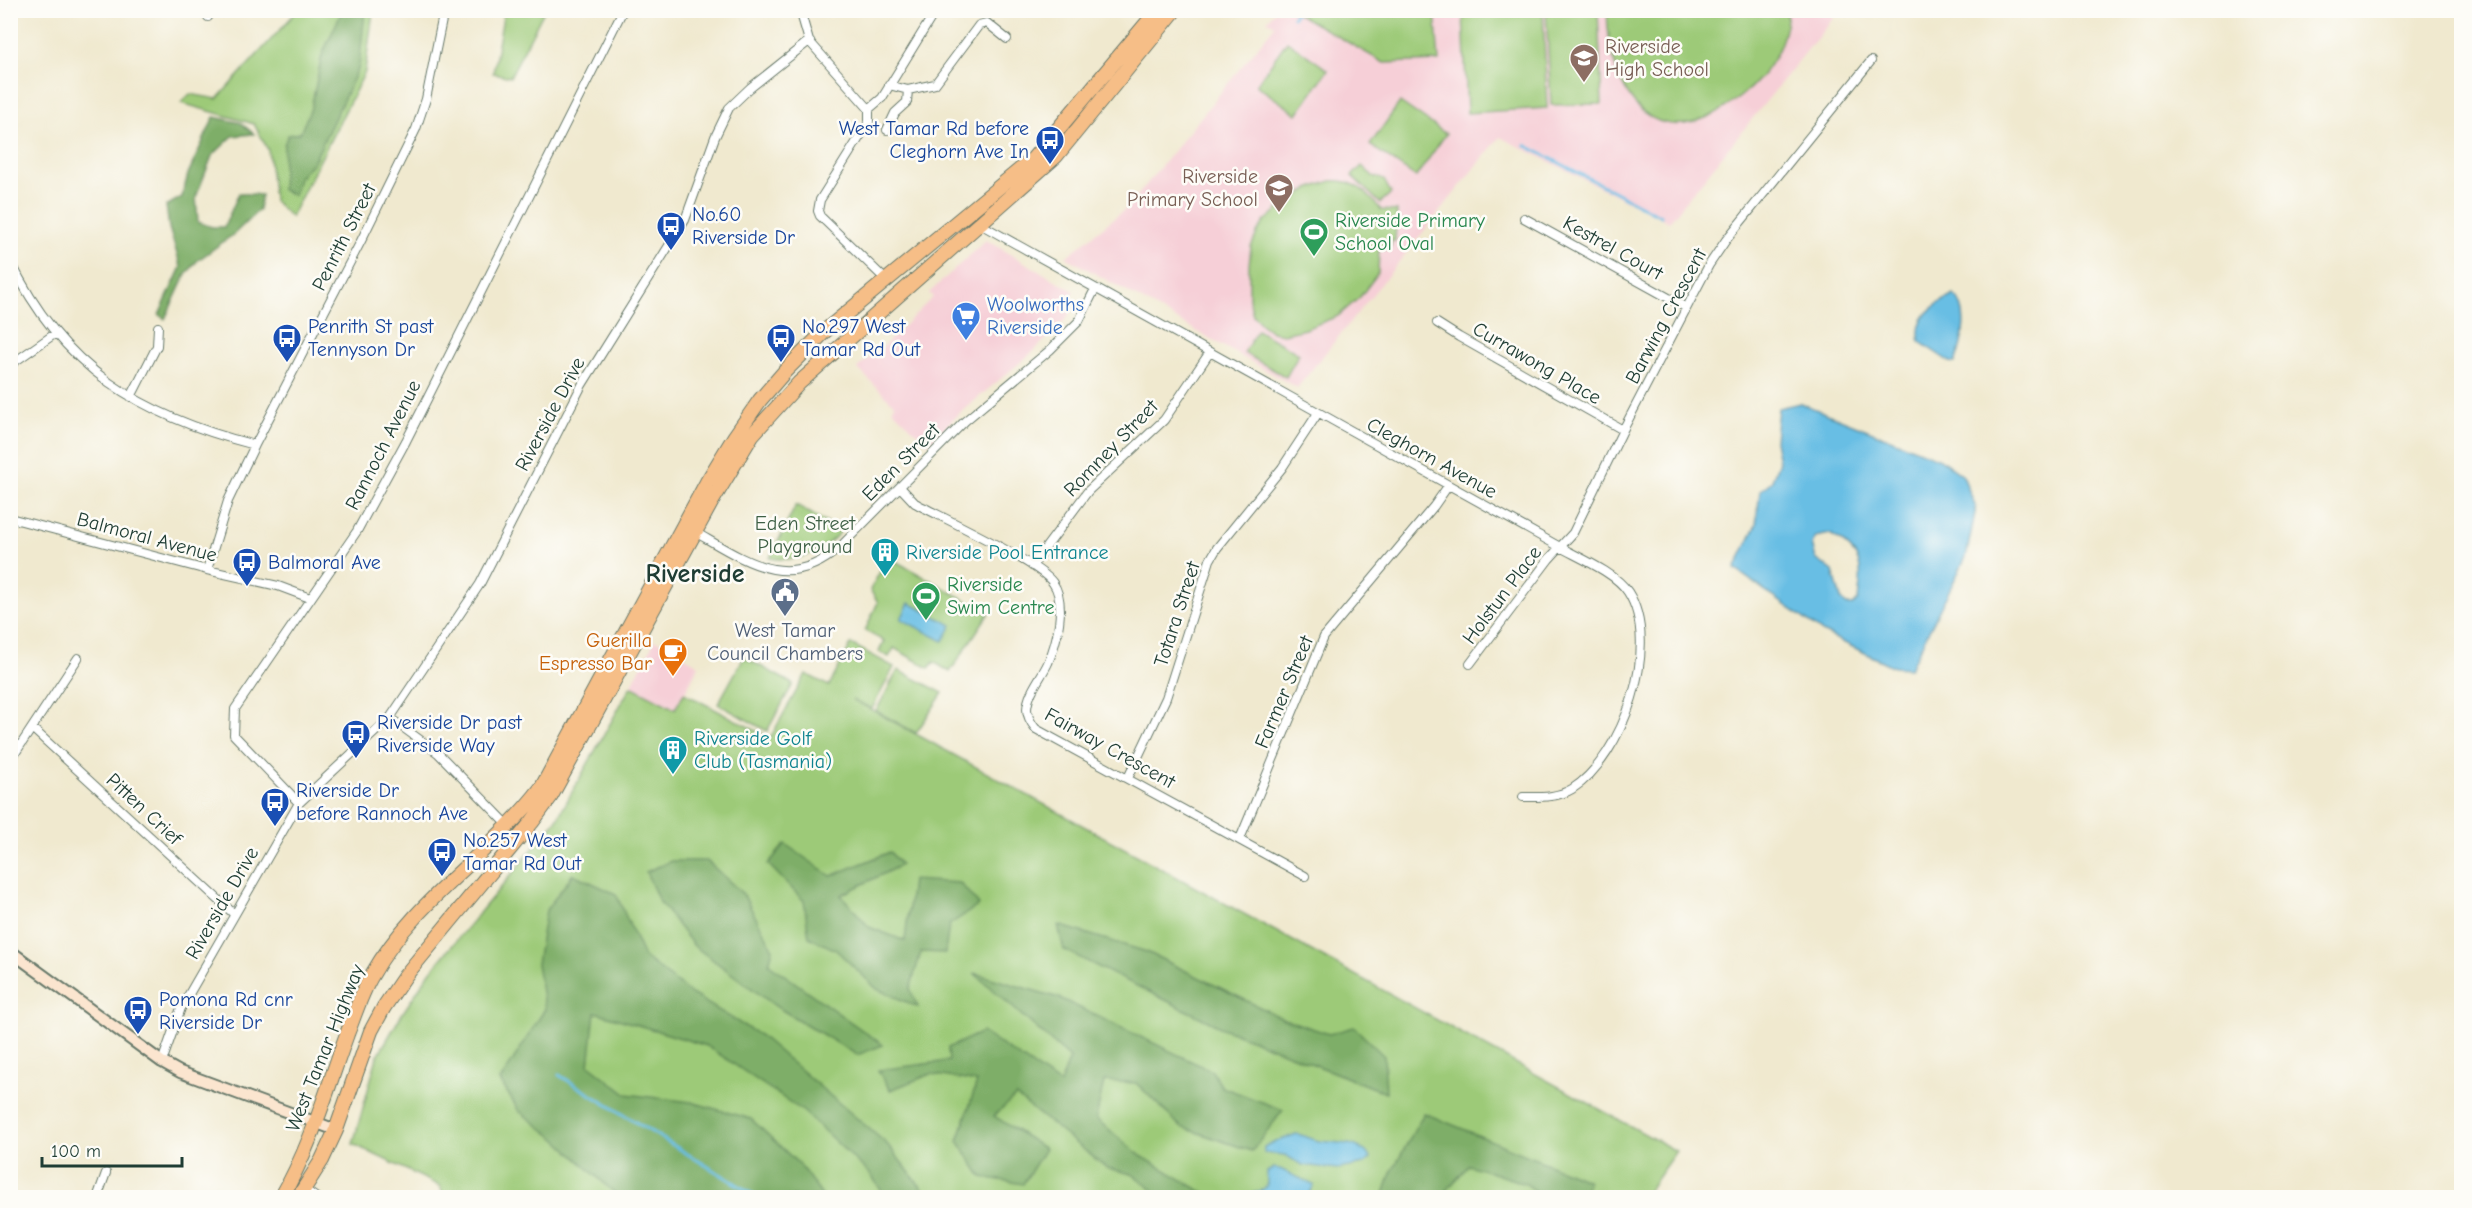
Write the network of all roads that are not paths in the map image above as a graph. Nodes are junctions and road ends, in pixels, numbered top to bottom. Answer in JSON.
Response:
{"nodes":[{"id":1,"x":444,"y":10,"type":"edge"},
{"id":2,"x":623,"y":10,"type":"edge"},
{"id":3,"x":800,"y":10,"type":"edge"},
{"id":4,"x":936,"y":10,"type":"edge"},
{"id":5,"x":1158,"y":10,"type":"edge"},
{"id":6,"x":1175,"y":10,"type":"edge"},
{"id":7,"x":1007,"y":39,"type":"dead end"},
{"id":8,"x":809,"y":41,"type":"junction"},
{"id":9,"x":1871,"y":61,"type":"dead end"},
{"id":10,"x":890,"y":85,"type":"junction"},
{"id":11,"x":908,"y":90,"type":"junction"},
{"id":12,"x":869,"y":109,"type":"junction"},
{"id":13,"x":887,"y":130,"type":"dead end"},
{"id":14,"x":1524,"y":218,"type":"dead end"},
{"id":15,"x":980,"y":224,"type":"junction"},
{"id":16,"x":10,"y":260,"type":"edge"},
{"id":17,"x":885,"y":279,"type":"junction"},
{"id":18,"x":1098,"y":288,"type":"junction"},
{"id":19,"x":901,"y":294,"type":"junction"},
{"id":20,"x":1685,"y":307,"type":"junction"},
{"id":21,"x":1437,"y":323,"type":"dead end"},
{"id":22,"x":158,"y":327,"type":"dead end"},
{"id":23,"x":56,"y":333,"type":"junction"},
{"id":24,"x":1210,"y":352,"type":"junction"},
{"id":25,"x":10,"y":365,"type":"edge"},
{"id":26,"x":131,"y":397,"type":"junction"},
{"id":27,"x":1318,"y":413,"type":"junction"},
{"id":28,"x":1623,"y":430,"type":"junction"},
{"id":29,"x":255,"y":445,"type":"junction"},
{"id":30,"x":1448,"y":486,"type":"junction"},
{"id":31,"x":900,"y":487,"type":"junction"},
{"id":32,"x":10,"y":518,"type":"edge"},
{"id":33,"x":695,"y":532,"type":"junction"},
{"id":34,"x":1560,"y":547,"type":"junction"},
{"id":35,"x":1032,"y":566,"type":"junction"},
{"id":36,"x":207,"y":570,"type":"junction"},
{"id":37,"x":310,"y":598,"type":"junction"},
{"id":38,"x":78,"y":658,"type":"dead end"},
{"id":39,"x":1470,"y":664,"type":"dead end"},
{"id":40,"x":390,"y":718,"type":"junction"},
{"id":41,"x":32,"y":728,"type":"junction"},
{"id":42,"x":10,"y":761,"type":"edge"},
{"id":43,"x":1128,"y":778,"type":"junction"},
{"id":44,"x":1523,"y":797,"type":"dead end"},
{"id":45,"x":299,"y":803,"type":"junction"},
{"id":46,"x":509,"y":826,"type":"junction"},
{"id":47,"x":1240,"y":839,"type":"junction"},
{"id":48,"x":1305,"y":876,"type":"dead end"},
{"id":49,"x":234,"y":914,"type":"junction"},
{"id":50,"x":10,"y":951,"type":"edge"},
{"id":51,"x":162,"y":1062,"type":"junction"},
{"id":52,"x":316,"y":1122,"type":"junction"},
{"id":53,"x":336,"y":1130,"type":"junction"},
{"id":54,"x":106,"y":1173,"type":"dead end"},
{"id":55,"x":301,"y":1193,"type":"edge"},
{"id":56,"x":97,"y":1197,"type":"edge"},
{"id":57,"x":280,"y":1197,"type":"edge"},
{"id":58,"x":317,"y":1197,"type":"edge"}],
"edges":[{"from":1,"to":29,"type":"street","name":"Penrith Street"},
{"from":2,"to":37,"type":"street","name":"Rannoch Avenue"},
{"from":3,"to":8,"type":"street"},
{"from":4,"to":10,"type":"street"},
{"from":5,"to":17,"type":"highway","name":"West Tamar Highway"},
{"from":6,"to":15,"type":"highway","name":"West Tamar Highway"},
{"from":7,"to":11,"type":"street"},
{"from":8,"to":12,"type":"street"},
{"from":8,"to":40,"type":"street","name":"Riverside Drive"},
{"from":9,"to":20,"type":"street","name":"Barwing Crescent"},
{"from":10,"to":11,"type":"street"},
{"from":10,"to":12,"type":"street"},
{"from":11,"to":13,"type":"street"},
{"from":12,"to":17,"type":"street"},
{"from":14,"to":20,"type":"street","name":"Kestrel Court"},
{"from":15,"to":18,"type":"street","name":"Cleghorn Avenue"},
{"from":15,"to":19,"type":"highway","name":"West Tamar Highway"},
{"from":16,"to":23,"type":"street"},
{"from":17,"to":19,"type":"highway"},
{"from":17,"to":46,"type":"highway","name":"West Tamar Highway"},
{"from":18,"to":24,"type":"street","name":"Cleghorn Avenue"},
{"from":18,"to":31,"type":"street","name":"Eden Street"},
{"from":19,"to":33,"type":"highway","name":"West Tamar Highway"},
{"from":20,"to":28,"type":"street","name":"Barwing Crescent"},
{"from":21,"to":28,"type":"street","name":"Currawong Place"},
{"from":22,"to":26,"type":"street"},
{"from":23,"to":25,"type":"street"},
{"from":23,"to":26,"type":"street"},
{"from":24,"to":27,"type":"street","name":"Cleghorn Avenue"},
{"from":24,"to":35,"type":"street","name":"Romney Street"},
{"from":26,"to":29,"type":"street"},
{"from":27,"to":30,"type":"street","name":"Cleghorn Avenue"},
{"from":27,"to":43,"type":"street","name":"Totara Street"},
{"from":28,"to":34,"type":"street","name":"Barwing Crescent"},
{"from":29,"to":36,"type":"street","name":"Penrith Street"},
{"from":30,"to":34,"type":"street","name":"Cleghorn Avenue"},
{"from":30,"to":47,"type":"street","name":"Farmer Street"},
{"from":31,"to":33,"type":"street","name":"Eden Street"},
{"from":31,"to":35,"type":"street","name":"Fairway Crescent"},
{"from":32,"to":36,"type":"street","name":"Balmoral Avenue"},
{"from":33,"to":53,"type":"highway","name":"West Tamar Highway"},
{"from":34,"to":39,"type":"street","name":"Holstun Place"},
{"from":34,"to":44,"type":"street","name":"Cleghorn Avenue"},
{"from":35,"to":43,"type":"street","name":"Fairway Crescent"},
{"from":36,"to":37,"type":"street","name":"Balmoral Avenue"},
{"from":37,"to":45,"type":"street","name":"Rannoch Avenue"},
{"from":38,"to":41,"type":"street"},
{"from":40,"to":45,"type":"street","name":"Riverside Drive"},
{"from":40,"to":46,"type":"street"},
{"from":41,"to":42,"type":"street"},
{"from":41,"to":49,"type":"street","name":"Pitten Crief"},
{"from":43,"to":47,"type":"street","name":"Fairway Crescent"},
{"from":45,"to":49,"type":"street","name":"Riverside Drive"},
{"from":46,"to":52,"type":"highway","name":"West Tamar Highway"},
{"from":47,"to":48,"type":"street","name":"Fairway Crescent"},
{"from":49,"to":51,"type":"street","name":"Riverside Drive"},
{"from":50,"to":51,"type":"street"},
{"from":51,"to":52,"type":"street"},
{"from":52,"to":53,"type":"street"},
{"from":52,"to":57,"type":"highway","name":"West Tamar Highway"},
{"from":53,"to":55,"type":"highway","name":"West Tamar Highway"},
{"from":54,"to":56,"type":"street"},
{"from":55,"to":58,"type":"street"}]}
